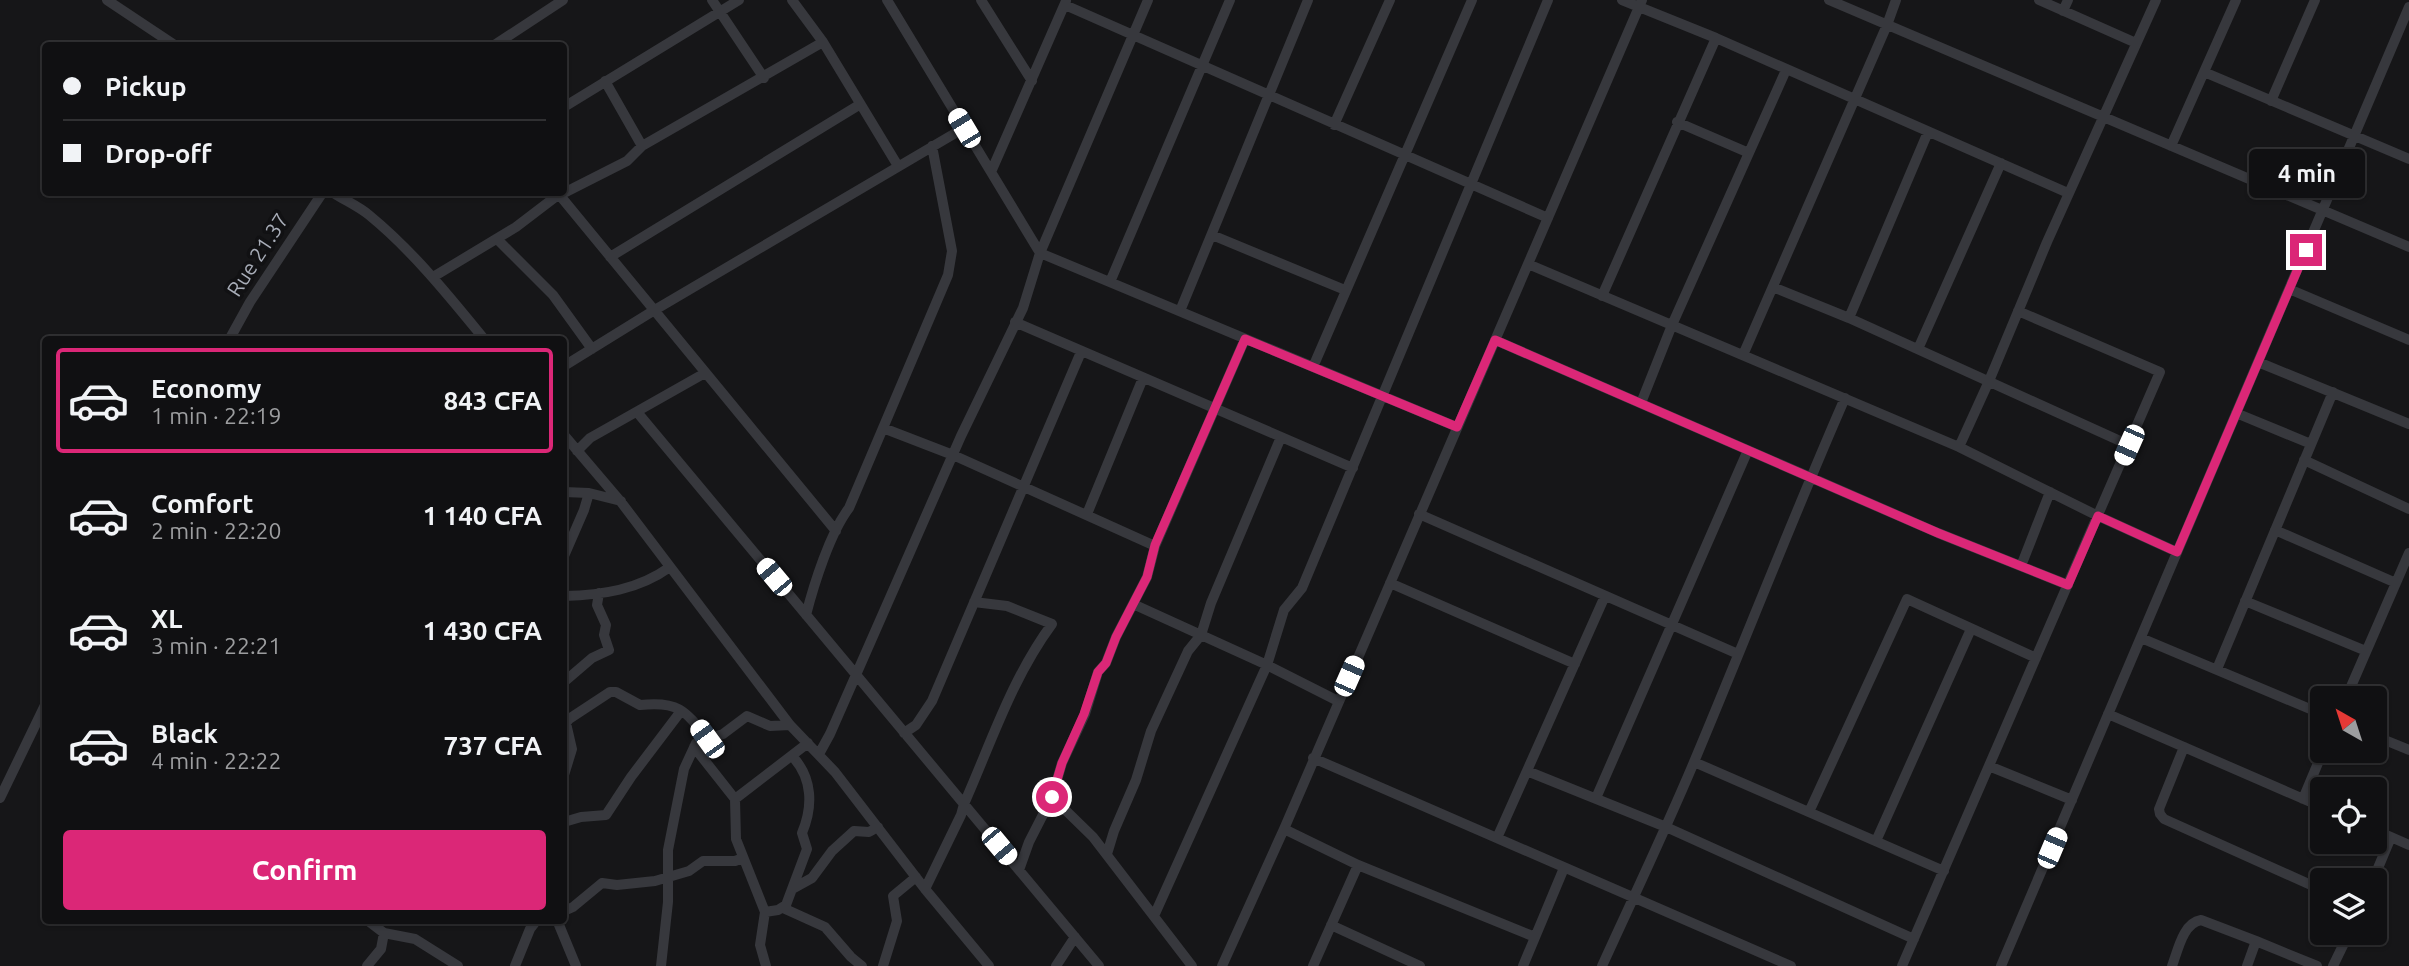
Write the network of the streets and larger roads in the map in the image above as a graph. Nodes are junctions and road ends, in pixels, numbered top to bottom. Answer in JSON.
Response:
{"nodes":[{"id":1,"x":107,"y":0,"type":"edge"},
{"id":2,"x":564,"y":0,"type":"edge"},
{"id":3,"x":712,"y":0,"type":"edge"},
{"id":4,"x":739,"y":0,"type":"edge"},
{"id":5,"x":792,"y":0,"type":"edge"},
{"id":6,"x":887,"y":0,"type":"edge"},
{"id":7,"x":981,"y":0,"type":"edge"},
{"id":8,"x":1148,"y":0,"type":"edge"},
{"id":9,"x":1230,"y":0,"type":"edge"},
{"id":10,"x":1308,"y":0,"type":"edge"},
{"id":11,"x":1390,"y":0,"type":"edge"},
{"id":12,"x":1472,"y":0,"type":"edge"},
{"id":13,"x":1548,"y":0,"type":"edge"},
{"id":14,"x":1622,"y":0,"type":"edge"},
{"id":15,"x":1829,"y":0,"type":"edge"},
{"id":16,"x":1896,"y":0,"type":"edge"},
{"id":17,"x":2039,"y":0,"type":"edge"},
{"id":18,"x":2068,"y":0,"type":"edge"},
{"id":19,"x":2156,"y":0,"type":"edge"},
{"id":20,"x":2236,"y":0,"type":"edge"},
{"id":21,"x":2315,"y":0,"type":"edge"},
{"id":22,"x":1066,"y":2,"type":"edge"},
{"id":23,"x":1641,"y":4,"type":"edge"},
{"id":24,"x":2409,"y":8,"type":"edge"},
{"id":25,"x":2063,"y":11,"type":"junction"},
{"id":26,"x":720,"y":12,"type":"junction"},
{"id":27,"x":1887,"y":25,"type":"junction"},
{"id":28,"x":1132,"y":34,"type":"junction"},
{"id":29,"x":1716,"y":38,"type":"junction"},
{"id":30,"x":170,"y":42,"type":"edge"},
{"id":31,"x":499,"y":42,"type":"edge"},
{"id":32,"x":823,"y":42,"type":"junction"},
{"id":33,"x":2136,"y":43,"type":"junction"},
{"id":34,"x":1202,"y":66,"type":"junction"},
{"id":35,"x":1786,"y":70,"type":"junction"},
{"id":36,"x":2204,"y":72,"type":"junction"},
{"id":37,"x":764,"y":78,"type":"junction"},
{"id":38,"x":605,"y":81,"type":"junction"},
{"id":39,"x":1032,"y":81,"type":"junction"},
{"id":40,"x":1269,"y":95,"type":"junction"},
{"id":41,"x":1854,"y":100,"type":"junction"},
{"id":42,"x":2272,"y":101,"type":"junction"},
{"id":43,"x":567,"y":105,"type":"edge"},
{"id":44,"x":859,"y":105,"type":"junction"},
{"id":45,"x":2103,"y":117,"type":"junction"},
{"id":46,"x":1677,"y":122,"type":"junction"},
{"id":47,"x":1334,"y":125,"type":"junction"},
{"id":48,"x":964,"y":128,"type":"junction"},
{"id":49,"x":1928,"y":132,"type":"junction"},
{"id":50,"x":2354,"y":136,"type":"junction"},
{"id":51,"x":642,"y":146,"type":"junction"},
{"id":52,"x":932,"y":146,"type":"junction"},
{"id":53,"x":2171,"y":146,"type":"junction"},
{"id":54,"x":1749,"y":153,"type":"junction"},
{"id":55,"x":1404,"y":156,"type":"junction"},
{"id":56,"x":2409,"y":159,"type":"edge"},
{"id":57,"x":2001,"y":163,"type":"junction"},
{"id":58,"x":898,"y":166,"type":"junction"},
{"id":59,"x":991,"y":172,"type":"junction"},
{"id":60,"x":1471,"y":186,"type":"junction"},
{"id":61,"x":567,"y":190,"type":"edge"},
{"id":62,"x":2068,"y":193,"type":"junction"},
{"id":63,"x":320,"y":196,"type":"edge"},
{"id":64,"x":338,"y":196,"type":"edge"},
{"id":65,"x":555,"y":196,"type":"edge"},
{"id":66,"x":560,"y":196,"type":"edge"},
{"id":67,"x":2323,"y":210,"type":"junction"},
{"id":68,"x":1548,"y":218,"type":"junction"},
{"id":69,"x":1212,"y":235,"type":"junction"},
{"id":70,"x":496,"y":239,"type":"junction"},
{"id":71,"x":2409,"y":247,"type":"edge"},
{"id":72,"x":1040,"y":253,"type":"junction"},
{"id":73,"x":610,"y":257,"type":"junction"},
{"id":74,"x":1528,"y":264,"type":"junction"},
{"id":75,"x":433,"y":277,"type":"junction"},
{"id":76,"x":1110,"y":282,"type":"junction"},
{"id":77,"x":1773,"y":287,"type":"junction"},
{"id":78,"x":2289,"y":289,"type":"junction"},
{"id":79,"x":1345,"y":290,"type":"junction"},
{"id":80,"x":1602,"y":296,"type":"junction"},
{"id":81,"x":653,"y":311,"type":"junction"},
{"id":82,"x":1180,"y":311,"type":"junction"},
{"id":83,"x":2018,"y":311,"type":"junction"},
{"id":84,"x":1849,"y":318,"type":"junction"},
{"id":85,"x":1016,"y":323,"type":"junction"},
{"id":86,"x":1672,"y":325,"type":"junction"},
{"id":87,"x":231,"y":336,"type":"edge"},
{"id":88,"x":482,"y":336,"type":"edge"},
{"id":89,"x":1245,"y":339,"type":"junction"},
{"id":90,"x":1495,"y":340,"type":"junction"},
{"id":91,"x":2409,"y":340,"type":"edge"},
{"id":92,"x":592,"y":349,"type":"junction"},
{"id":93,"x":1918,"y":349,"type":"junction"},
{"id":94,"x":1081,"y":352,"type":"junction"},
{"id":95,"x":1743,"y":355,"type":"junction"},
{"id":96,"x":2258,"y":362,"type":"junction"},
{"id":97,"x":567,"y":364,"type":"edge"},
{"id":98,"x":1312,"y":367,"type":"junction"},
{"id":99,"x":705,"y":373,"type":"junction"},
{"id":100,"x":1143,"y":378,"type":"junction"},
{"id":101,"x":1989,"y":381,"type":"junction"},
{"id":102,"x":2333,"y":391,"type":"junction"},
{"id":103,"x":1384,"y":397,"type":"junction"},
{"id":104,"x":1845,"y":398,"type":"junction"},
{"id":105,"x":1641,"y":403,"type":"junction"},
{"id":106,"x":1214,"y":409,"type":"junction"},
{"id":107,"x":637,"y":412,"type":"junction"},
{"id":108,"x":2236,"y":413,"type":"junction"},
{"id":109,"x":2409,"y":424,"type":"edge"},
{"id":110,"x":1457,"y":427,"type":"junction"},
{"id":111,"x":883,"y":428,"type":"junction"},
{"id":112,"x":1281,"y":437,"type":"junction"},
{"id":113,"x":567,"y":439,"type":"edge"},
{"id":114,"x":2311,"y":444,"type":"junction"},
{"id":115,"x":2129,"y":445,"type":"junction"},
{"id":116,"x":1959,"y":447,"type":"junction"},
{"id":117,"x":1748,"y":450,"type":"junction"},
{"id":118,"x":577,"y":451,"type":"junction"},
{"id":119,"x":953,"y":455,"type":"junction"},
{"id":120,"x":2304,"y":460,"type":"junction"},
{"id":121,"x":1353,"y":468,"type":"junction"},
{"id":122,"x":1810,"y":477,"type":"junction"},
{"id":123,"x":1024,"y":486,"type":"junction"},
{"id":124,"x":567,"y":492,"type":"edge"},
{"id":125,"x":2050,"y":492,"type":"junction"},
{"id":126,"x":589,"y":493,"type":"junction"},
{"id":127,"x":621,"y":502,"type":"junction"},
{"id":128,"x":2409,"y":509,"type":"edge"},
{"id":129,"x":1419,"y":513,"type":"junction"},
{"id":130,"x":1087,"y":514,"type":"junction"},
{"id":131,"x":2098,"y":516,"type":"junction"},
{"id":132,"x":2275,"y":530,"type":"junction"},
{"id":133,"x":836,"y":531,"type":"junction"},
{"id":134,"x":1155,"y":545,"type":"junction"},
{"id":135,"x":567,"y":549,"type":"edge"},
{"id":136,"x":2177,"y":552,"type":"junction"},
{"id":137,"x":2409,"y":553,"type":"edge"},
{"id":138,"x":2021,"y":566,"type":"junction"},
{"id":139,"x":670,"y":567,"type":"junction"},
{"id":140,"x":1390,"y":583,"type":"junction"},
{"id":141,"x":2396,"y":583,"type":"junction"},
{"id":142,"x":2068,"y":585,"type":"junction"},
{"id":143,"x":600,"y":593,"type":"junction"},
{"id":144,"x":567,"y":596,"type":"edge"},
{"id":145,"x":1605,"y":596,"type":"junction"},
{"id":146,"x":2245,"y":601,"type":"junction"},
{"id":147,"x":974,"y":602,"type":"junction"},
{"id":148,"x":1133,"y":604,"type":"junction"},
{"id":149,"x":806,"y":615,"type":"junction"},
{"id":150,"x":1672,"y":625,"type":"junction"},
{"id":151,"x":1971,"y":629,"type":"junction"},
{"id":152,"x":1201,"y":635,"type":"junction"},
{"id":153,"x":2141,"y":638,"type":"junction"},
{"id":154,"x":2366,"y":651,"type":"junction"},
{"id":155,"x":1738,"y":654,"type":"junction"},
{"id":156,"x":2036,"y":658,"type":"junction"},
{"id":157,"x":1576,"y":664,"type":"junction"},
{"id":158,"x":1266,"y":665,"type":"junction"},
{"id":159,"x":2217,"y":669,"type":"junction"},
{"id":160,"x":856,"y":675,"type":"junction"},
{"id":161,"x":567,"y":680,"type":"edge"},
{"id":162,"x":2351,"y":686,"type":"edge"},
{"id":163,"x":1338,"y":701,"type":"junction"},
{"id":164,"x":2310,"y":709,"type":"edge"},
{"id":165,"x":42,"y":711,"type":"edge"},
{"id":166,"x":681,"y":711,"type":"junction"},
{"id":167,"x":2108,"y":714,"type":"junction"},
{"id":168,"x":567,"y":722,"type":"edge"},
{"id":169,"x":790,"y":725,"type":"junction"},
{"id":170,"x":567,"y":727,"type":"edge"},
{"id":171,"x":904,"y":733,"type":"junction"},
{"id":172,"x":707,"y":739,"type":"junction"},
{"id":173,"x":2387,"y":740,"type":"edge"},
{"id":174,"x":808,"y":743,"type":"junction"},
{"id":175,"x":694,"y":747,"type":"junction"},
{"id":176,"x":2184,"y":747,"type":"junction"},
{"id":177,"x":2408,"y":748,"type":"edge"},
{"id":178,"x":819,"y":754,"type":"junction"},
{"id":179,"x":792,"y":757,"type":"junction"},
{"id":180,"x":1314,"y":758,"type":"junction"},
{"id":181,"x":1694,"y":762,"type":"junction"},
{"id":182,"x":2318,"y":763,"type":"edge"},
{"id":183,"x":567,"y":765,"type":"edge"},
{"id":184,"x":1989,"y":765,"type":"junction"},
{"id":185,"x":1527,"y":771,"type":"junction"},
{"id":186,"x":1052,"y":797,"type":"junction"},
{"id":187,"x":0,"y":798,"type":"edge"},
{"id":188,"x":1596,"y":798,"type":"junction"},
{"id":189,"x":736,"y":799,"type":"junction"},
{"id":190,"x":2303,"y":799,"type":"junction"},
{"id":191,"x":2072,"y":800,"type":"junction"},
{"id":192,"x":2310,"y":802,"type":"edge"},
{"id":193,"x":964,"y":804,"type":"junction"},
{"id":194,"x":1809,"y":813,"type":"junction"},
{"id":195,"x":567,"y":821,"type":"edge"},
{"id":196,"x":877,"y":827,"type":"junction"},
{"id":197,"x":1666,"y":827,"type":"junction"},
{"id":198,"x":1284,"y":829,"type":"junction"},
{"id":199,"x":2387,"y":835,"type":"edge"},
{"id":200,"x":2391,"y":837,"type":"junction"},
{"id":201,"x":1497,"y":838,"type":"junction"},
{"id":202,"x":1876,"y":841,"type":"junction"},
{"id":203,"x":2409,"y":845,"type":"edge"},
{"id":204,"x":1107,"y":854,"type":"junction"},
{"id":205,"x":743,"y":858,"type":"junction"},
{"id":206,"x":1358,"y":865,"type":"junction"},
{"id":207,"x":1564,"y":868,"type":"junction"},
{"id":208,"x":2378,"y":868,"type":"edge"},
{"id":209,"x":1019,"y":870,"type":"junction"},
{"id":210,"x":1944,"y":871,"type":"junction"},
{"id":211,"x":668,"y":877,"type":"junction"},
{"id":212,"x":916,"y":877,"type":"junction"},
{"id":213,"x":2310,"y":885,"type":"edge"},
{"id":214,"x":792,"y":889,"type":"junction"},
{"id":215,"x":925,"y":889,"type":"junction"},
{"id":216,"x":1635,"y":899,"type":"junction"},
{"id":217,"x":783,"y":908,"type":"junction"},
{"id":218,"x":567,"y":910,"type":"edge"},
{"id":219,"x":765,"y":912,"type":"junction"},
{"id":220,"x":1154,"y":916,"type":"junction"},
{"id":221,"x":372,"y":924,"type":"edge"},
{"id":222,"x":534,"y":924,"type":"edge"},
{"id":223,"x":559,"y":924,"type":"edge"},
{"id":224,"x":1331,"y":925,"type":"junction"},
{"id":225,"x":384,"y":933,"type":"junction"},
{"id":226,"x":1075,"y":936,"type":"junction"},
{"id":227,"x":1535,"y":937,"type":"junction"},
{"id":228,"x":1914,"y":939,"type":"junction"},
{"id":229,"x":2256,"y":941,"type":"junction"},
{"id":230,"x":2343,"y":945,"type":"edge"},
{"id":231,"x":367,"y":966,"type":"edge"},
{"id":232,"x":458,"y":966,"type":"edge"},
{"id":233,"x":515,"y":966,"type":"edge"},
{"id":234,"x":576,"y":966,"type":"edge"},
{"id":235,"x":661,"y":966,"type":"edge"},
{"id":236,"x":766,"y":966,"type":"edge"},
{"id":237,"x":862,"y":966,"type":"edge"},
{"id":238,"x":883,"y":966,"type":"edge"},
{"id":239,"x":989,"y":966,"type":"edge"},
{"id":240,"x":1056,"y":966,"type":"edge"},
{"id":241,"x":1099,"y":966,"type":"edge"},
{"id":242,"x":1192,"y":966,"type":"edge"},
{"id":243,"x":1222,"y":966,"type":"edge"},
{"id":244,"x":1313,"y":966,"type":"edge"},
{"id":245,"x":1420,"y":966,"type":"edge"},
{"id":246,"x":1523,"y":966,"type":"edge"},
{"id":247,"x":1602,"y":966,"type":"edge"},
{"id":248,"x":1791,"y":966,"type":"edge"},
{"id":249,"x":1902,"y":966,"type":"edge"},
{"id":250,"x":2001,"y":966,"type":"edge"},
{"id":251,"x":2172,"y":966,"type":"edge"},
{"id":252,"x":2247,"y":966,"type":"edge"},
{"id":253,"x":2316,"y":966,"type":"edge"},
{"id":254,"x":2333,"y":966,"type":"edge"}],
"edges":[{"from":1,"to":30,"type":"street"},
{"from":2,"to":31,"type":"street"},
{"from":3,"to":26,"type":"street"},
{"from":4,"to":26,"type":"street"},
{"from":5,"to":32,"type":"street"},
{"from":6,"to":48,"type":"street"},
{"from":7,"to":39,"type":"street"},
{"from":8,"to":28,"type":"street"},
{"from":9,"to":34,"type":"street"},
{"from":10,"to":40,"type":"street"},
{"from":11,"to":47,"type":"street"},
{"from":12,"to":55,"type":"street"},
{"from":13,"to":60,"type":"street"},
{"from":14,"to":23,"type":"street"},
{"from":15,"to":27,"type":"street"},
{"from":16,"to":27,"type":"street"},
{"from":17,"to":25,"type":"street"},
{"from":18,"to":25,"type":"street"},
{"from":19,"to":33,"type":"street"},
{"from":20,"to":36,"type":"street"},
{"from":21,"to":42,"type":"street"},
{"from":22,"to":28,"type":"street"},
{"from":22,"to":39,"type":"street"},
{"from":23,"to":29,"type":"street"},
{"from":23,"to":68,"type":"street"},
{"from":24,"to":50,"type":"street"},
{"from":25,"to":33,"type":"street"},
{"from":26,"to":37,"type":"street"},
{"from":26,"to":38,"type":"street"},
{"from":27,"to":41,"type":"street"},
{"from":27,"to":45,"type":"street"},
{"from":28,"to":34,"type":"street"},
{"from":28,"to":72,"type":"street"},
{"from":29,"to":35,"type":"street"},
{"from":29,"to":46,"type":"street"},
{"from":32,"to":37,"type":"street"},
{"from":32,"to":44,"type":"street"},
{"from":33,"to":45,"type":"street"},
{"from":34,"to":40,"type":"street"},
{"from":34,"to":76,"type":"street"},
{"from":35,"to":41,"type":"street"},
{"from":35,"to":54,"type":"street"},
{"from":36,"to":42,"type":"street"},
{"from":36,"to":53,"type":"street"},
{"from":37,"to":51,"type":"street"},
{"from":38,"to":43,"type":"street"},
{"from":38,"to":51,"type":"street"},
{"from":39,"to":59,"type":"street"},
{"from":40,"to":47,"type":"street"},
{"from":40,"to":69,"type":"street"},
{"from":41,"to":49,"type":"street"},
{"from":41,"to":77,"type":"street"},
{"from":42,"to":50,"type":"street"},
{"from":44,"to":58,"type":"street"},
{"from":44,"to":73,"type":"street"},
{"from":45,"to":53,"type":"street"},
{"from":45,"to":62,"type":"street"},
{"from":46,"to":54,"type":"street"},
{"from":46,"to":80,"type":"street"},
{"from":47,"to":55,"type":"street"},
{"from":48,"to":52,"type":"street"},
{"from":48,"to":59,"type":"street"},
{"from":49,"to":57,"type":"street"},
{"from":49,"to":84,"type":"street"},
{"from":50,"to":56,"type":"street"},
{"from":50,"to":67,"type":"street"},
{"from":51,"to":61,"type":"street"},
{"from":52,"to":58,"type":"street"},
{"from":52,"to":111,"type":"street"},
{"from":53,"to":67,"type":"street"},
{"from":54,"to":86,"type":"street"},
{"from":55,"to":60,"type":"street"},
{"from":55,"to":79,"type":"street"},
{"from":57,"to":62,"type":"street"},
{"from":57,"to":93,"type":"street"},
{"from":58,"to":81,"type":"street"},
{"from":59,"to":72,"type":"street"},
{"from":60,"to":68,"type":"street"},
{"from":60,"to":103,"type":"street"},
{"from":62,"to":83,"type":"street"},
{"from":63,"to":87,"type":"street","name":"Rue 21.37"},
{"from":64,"to":75,"type":"street"},
{"from":65,"to":70,"type":"street"},
{"from":66,"to":73,"type":"street"},
{"from":67,"to":71,"type":"street"},
{"from":67,"to":78,"type":"street"},
{"from":68,"to":74,"type":"street"},
{"from":69,"to":79,"type":"street"},
{"from":69,"to":82,"type":"street"},
{"from":70,"to":75,"type":"street"},
{"from":70,"to":92,"type":"street"},
{"from":72,"to":76,"type":"street"},
{"from":72,"to":85,"type":"street"},
{"from":73,"to":81,"type":"street"},
{"from":74,"to":80,"type":"street"},
{"from":74,"to":90,"type":"street"},
{"from":75,"to":88,"type":"street"},
{"from":76,"to":82,"type":"street"},
{"from":77,"to":84,"type":"street"},
{"from":77,"to":95,"type":"street"},
{"from":78,"to":91,"type":"street"},
{"from":78,"to":96,"type":"street"},
{"from":79,"to":98,"type":"street"},
{"from":80,"to":86,"type":"street"},
{"from":81,"to":92,"type":"street"},
{"from":81,"to":99,"type":"street"},
{"from":82,"to":89,"type":"street"},
{"from":83,"to":101,"type":"street"},
{"from":83,"to":115,"type":"street"},
{"from":84,"to":93,"type":"street"},
{"from":85,"to":94,"type":"street"},
{"from":85,"to":119,"type":"street"},
{"from":86,"to":95,"type":"street"},
{"from":86,"to":105,"type":"street"},
{"from":89,"to":98,"type":"street"},
{"from":89,"to":106,"type":"street"},
{"from":90,"to":105,"type":"street"},
{"from":90,"to":110,"type":"street"},
{"from":92,"to":97,"type":"street"},
{"from":93,"to":101,"type":"street"},
{"from":94,"to":100,"type":"street"},
{"from":94,"to":123,"type":"street"},
{"from":95,"to":104,"type":"street"},
{"from":96,"to":102,"type":"street"},
{"from":96,"to":108,"type":"street"},
{"from":98,"to":103,"type":"street"},
{"from":99,"to":107,"type":"street"},
{"from":99,"to":133,"type":"street"},
{"from":100,"to":106,"type":"street"},
{"from":100,"to":130,"type":"street"},
{"from":101,"to":115,"type":"street"},
{"from":101,"to":116,"type":"street"},
{"from":102,"to":109,"type":"street"},
{"from":102,"to":114,"type":"street"},
{"from":103,"to":110,"type":"street"},
{"from":103,"to":121,"type":"street"},
{"from":104,"to":116,"type":"street"},
{"from":104,"to":122,"type":"street"},
{"from":105,"to":117,"type":"street"},
{"from":106,"to":112,"type":"street"},
{"from":106,"to":134,"type":"street"},
{"from":107,"to":118,"type":"street"},
{"from":107,"to":149,"type":"street"},
{"from":108,"to":114,"type":"street"},
{"from":108,"to":136,"type":"street"},
{"from":110,"to":129,"type":"street"},
{"from":111,"to":119,"type":"street"},
{"from":111,"to":133,"type":"street"},
{"from":112,"to":121,"type":"street"},
{"from":112,"to":152,"type":"street"},
{"from":113,"to":118,"type":"street"},
{"from":114,"to":120,"type":"street"},
{"from":115,"to":131,"type":"street"},
{"from":116,"to":125,"type":"street"},
{"from":117,"to":122,"type":"street"},
{"from":117,"to":150,"type":"street"},
{"from":118,"to":127,"type":"street"},
{"from":119,"to":123,"type":"street"},
{"from":119,"to":160,"type":"street"},
{"from":120,"to":128,"type":"street"},
{"from":120,"to":132,"type":"street"},
{"from":121,"to":158,"type":"street"},
{"from":122,"to":138,"type":"street"},
{"from":122,"to":155,"type":"street"},
{"from":123,"to":130,"type":"street"},
{"from":123,"to":147,"type":"street"},
{"from":124,"to":126,"type":"street"},
{"from":125,"to":131,"type":"street"},
{"from":125,"to":138,"type":"street"},
{"from":126,"to":127,"type":"street"},
{"from":126,"to":135,"type":"street"},
{"from":127,"to":139,"type":"street"},
{"from":129,"to":140,"type":"street"},
{"from":129,"to":145,"type":"street"},
{"from":130,"to":134,"type":"street"},
{"from":131,"to":136,"type":"street"},
{"from":131,"to":142,"type":"street"},
{"from":132,"to":141,"type":"street"},
{"from":132,"to":146,"type":"street"},
{"from":133,"to":149,"type":"street"},
{"from":134,"to":148,"type":"street"},
{"from":136,"to":153,"type":"street"},
{"from":137,"to":141,"type":"street"},
{"from":138,"to":142,"type":"street"},
{"from":139,"to":143,"type":"street"},
{"from":139,"to":169,"type":"street"},
{"from":140,"to":157,"type":"street"},
{"from":140,"to":163,"type":"street"},
{"from":141,"to":154,"type":"street"},
{"from":142,"to":156,"type":"street"},
{"from":143,"to":144,"type":"street"},
{"from":143,"to":161,"type":"street"},
{"from":145,"to":150,"type":"street"},
{"from":145,"to":157,"type":"street"},
{"from":146,"to":154,"type":"street"},
{"from":146,"to":159,"type":"street"},
{"from":147,"to":171,"type":"street"},
{"from":147,"to":193,"type":"street"},
{"from":148,"to":152,"type":"street"},
{"from":148,"to":186,"type":"street"},
{"from":149,"to":160,"type":"street"},
{"from":150,"to":155,"type":"street"},
{"from":150,"to":188,"type":"street"},
{"from":151,"to":156,"type":"street"},
{"from":151,"to":194,"type":"street"},
{"from":151,"to":202,"type":"street"},
{"from":152,"to":158,"type":"street"},
{"from":152,"to":204,"type":"street"},
{"from":153,"to":159,"type":"street"},
{"from":153,"to":167,"type":"street"},
{"from":154,"to":162,"type":"street"},
{"from":155,"to":181,"type":"street"},
{"from":156,"to":184,"type":"street"},
{"from":157,"to":185,"type":"street"},
{"from":158,"to":163,"type":"street"},
{"from":158,"to":220,"type":"street"},
{"from":159,"to":164,"type":"street"},
{"from":160,"to":171,"type":"street"},
{"from":160,"to":178,"type":"street"},
{"from":163,"to":180,"type":"street"},
{"from":165,"to":187,"type":"street"},
{"from":166,"to":168,"type":"street"},
{"from":166,"to":172,"type":"street"},
{"from":166,"to":195,"type":"street"},
{"from":167,"to":176,"type":"street"},
{"from":167,"to":191,"type":"street"},
{"from":169,"to":172,"type":"street"},
{"from":169,"to":174,"type":"street"},
{"from":170,"to":183,"type":"street"},
{"from":171,"to":193,"type":"street"},
{"from":172,"to":175,"type":"street"},
{"from":173,"to":177,"type":"street"},
{"from":174,"to":178,"type":"street"},
{"from":174,"to":179,"type":"street"},
{"from":175,"to":189,"type":"street"},
{"from":175,"to":211,"type":"street"},
{"from":176,"to":190,"type":"street"},
{"from":176,"to":213,"type":"street"},
{"from":178,"to":196,"type":"street"},
{"from":179,"to":189,"type":"street"},
{"from":179,"to":214,"type":"street"},
{"from":180,"to":198,"type":"street"},
{"from":180,"to":201,"type":"street"},
{"from":181,"to":194,"type":"street"},
{"from":181,"to":197,"type":"street"},
{"from":182,"to":190,"type":"street"},
{"from":184,"to":191,"type":"street"},
{"from":184,"to":210,"type":"street"},
{"from":185,"to":188,"type":"street"},
{"from":185,"to":201,"type":"street"},
{"from":186,"to":204,"type":"street"},
{"from":186,"to":209,"type":"street"},
{"from":188,"to":197,"type":"street"},
{"from":189,"to":205,"type":"street"},
{"from":190,"to":192,"type":"street"},
{"from":191,"to":250,"type":"street"},
{"from":193,"to":209,"type":"street"},
{"from":193,"to":215,"type":"street"},
{"from":194,"to":202,"type":"street"},
{"from":196,"to":212,"type":"street"},
{"from":196,"to":214,"type":"street"},
{"from":197,"to":216,"type":"street"},
{"from":197,"to":228,"type":"street"},
{"from":198,"to":206,"type":"street"},
{"from":198,"to":243,"type":"street"},
{"from":199,"to":200,"type":"street"},
{"from":200,"to":203,"type":"street"},
{"from":200,"to":208,"type":"street"},
{"from":201,"to":207,"type":"street"},
{"from":202,"to":210,"type":"street"},
{"from":204,"to":220,"type":"street"},
{"from":205,"to":211,"type":"street"},
{"from":205,"to":219,"type":"street"},
{"from":206,"to":224,"type":"street"},
{"from":206,"to":227,"type":"street"},
{"from":207,"to":216,"type":"street"},
{"from":207,"to":227,"type":"street"},
{"from":209,"to":226,"type":"street"},
{"from":210,"to":228,"type":"street"},
{"from":211,"to":218,"type":"street"},
{"from":211,"to":235,"type":"street"},
{"from":212,"to":215,"type":"street"},
{"from":212,"to":238,"type":"street"},
{"from":214,"to":217,"type":"street"},
{"from":215,"to":239,"type":"street"},
{"from":216,"to":247,"type":"street"},
{"from":216,"to":248,"type":"street"},
{"from":217,"to":219,"type":"street"},
{"from":217,"to":237,"type":"street"},
{"from":219,"to":236,"type":"street"},
{"from":220,"to":242,"type":"street"},
{"from":221,"to":225,"type":"street"},
{"from":222,"to":233,"type":"street"},
{"from":223,"to":234,"type":"street"},
{"from":224,"to":244,"type":"street"},
{"from":224,"to":245,"type":"street"},
{"from":225,"to":231,"type":"street"},
{"from":225,"to":232,"type":"street"},
{"from":226,"to":240,"type":"street"},
{"from":226,"to":241,"type":"street"},
{"from":227,"to":246,"type":"street"},
{"from":228,"to":249,"type":"street"},
{"from":229,"to":251,"type":"street"},
{"from":229,"to":252,"type":"street"},
{"from":229,"to":253,"type":"street"},
{"from":230,"to":254,"type":"street"}]}
